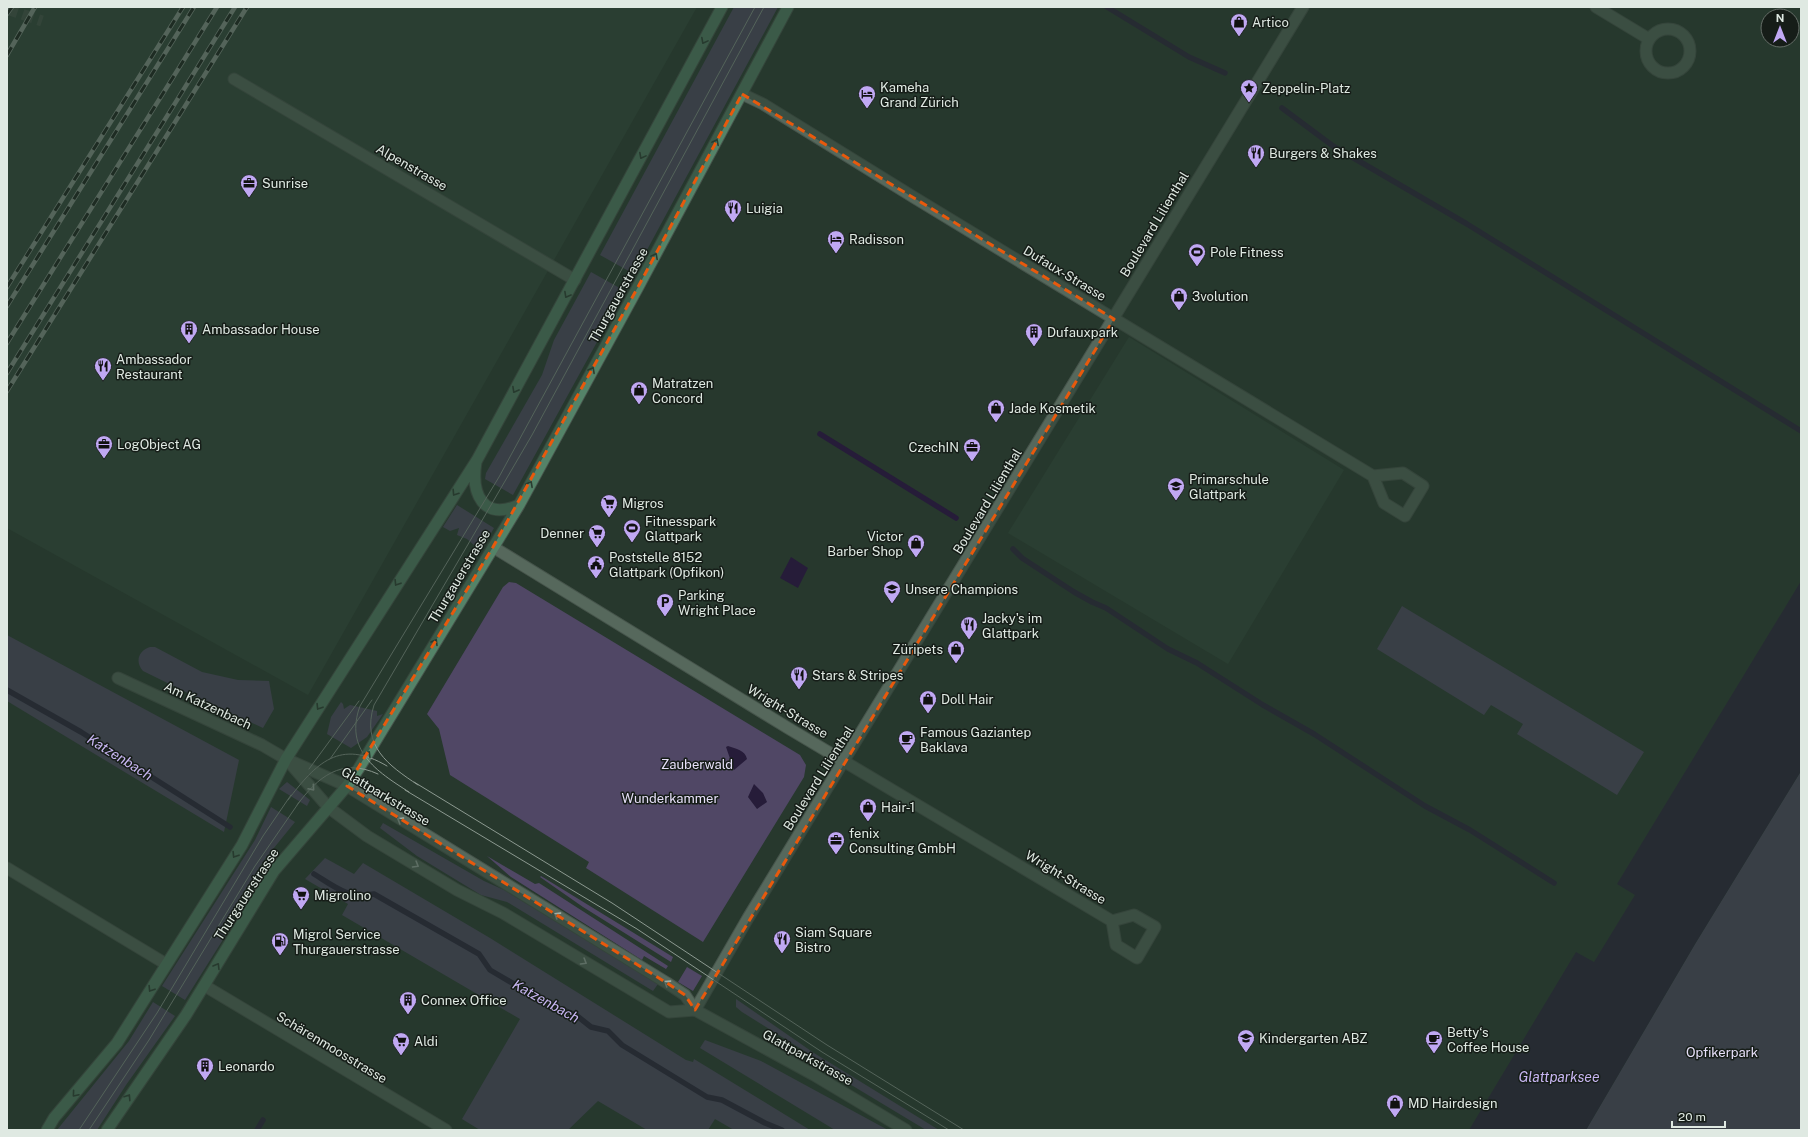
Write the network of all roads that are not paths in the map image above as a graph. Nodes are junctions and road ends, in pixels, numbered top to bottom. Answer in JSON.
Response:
{"nodes":[{"id":1,"x":722,"y":7,"type":"edge"},
{"id":2,"x":788,"y":7,"type":"edge"},
{"id":3,"x":1303,"y":7,"type":"edge"},
{"id":4,"x":1596,"y":7,"type":"edge"},
{"id":5,"x":1648,"y":39,"type":"junction"},
{"id":6,"x":234,"y":79,"type":"dead end"},
{"id":7,"x":742,"y":94,"type":"junction"},
{"id":8,"x":575,"y":280,"type":"junction"},
{"id":9,"x":1114,"y":319,"type":"junction"},
{"id":10,"x":477,"y":460,"type":"junction"},
{"id":11,"x":1373,"y":476,"type":"junction"},
{"id":12,"x":519,"y":504,"type":"junction"},
{"id":13,"x":493,"y":547,"type":"junction"},
{"id":14,"x":118,"y":678,"type":"dead end"},
{"id":15,"x":286,"y":759,"type":"junction"},
{"id":16,"x":845,"y":762,"type":"junction"},
{"id":17,"x":347,"y":786,"type":"junction"},
{"id":18,"x":328,"y":807,"type":"junction"},
{"id":19,"x":7,"y":868,"type":"edge"},
{"id":20,"x":1112,"y":921,"type":"dead end"},
{"id":21,"x":166,"y":964,"type":"junction"},
{"id":22,"x":204,"y":986,"type":"junction"},
{"id":23,"x":695,"y":1010,"type":"junction"},
{"id":24,"x":47,"y":1130,"type":"edge"},
{"id":25,"x":107,"y":1130,"type":"edge"},
{"id":26,"x":446,"y":1130,"type":"edge"},
{"id":27,"x":906,"y":1130,"type":"edge"}],
"edges":[{"from":1,"to":8,"type":"main road","one_way":true},
{"from":2,"to":7,"type":"main road","name":"Thurgauerstrasse"},
{"from":3,"to":9,"type":"street","name":"Boulevard Lilienthal"},
{"from":4,"to":5,"type":"street"},
{"from":5,"to":5,"type":"street"},
{"from":6,"to":8,"type":"street","name":"Alpenstrasse"},
{"from":7,"to":9,"type":"street","name":"Dufaux-Strasse"},
{"from":12,"to":7,"type":"main road","name":"Thurgauerstrasse","one_way":true},
{"from":8,"to":10,"type":"main road","one_way":true},
{"from":9,"to":11,"type":"street","name":"Dufaux-Strasse"},
{"from":9,"to":16,"type":"street","name":"Boulevard Lilienthal"},
{"from":10,"to":12,"type":"main road"},
{"from":10,"to":15,"type":"main road","one_way":true},
{"from":11,"to":11,"type":"street"},
{"from":12,"to":13,"type":"main road","name":"Thurgauerstrasse"},
{"from":13,"to":16,"type":"street","name":"Wright-Strasse"},
{"from":17,"to":13,"type":"main road","name":"Thurgauerstrasse","one_way":true},
{"from":14,"to":15,"type":"street","name":"Am Katzenbach"},
{"from":15,"to":17,"type":"street","name":"Glattparkstrasse"},
{"from":15,"to":18,"type":"street","one_way":true},
{"from":15,"to":21,"type":"main road","one_way":true},
{"from":16,"to":20,"type":"street","name":"Wright-Strasse"},
{"from":16,"to":23,"type":"street","name":"Boulevard Lilienthal"},
{"from":17,"to":18,"type":"main road","name":"Thurgauerstrasse"},
{"from":23,"to":17,"type":"street","name":"Glattparkstrasse","one_way":true},
{"from":22,"to":18,"type":"main road","name":"Thurgauerstrasse","one_way":true},
{"from":18,"to":23,"type":"street","one_way":true},
{"from":19,"to":21,"type":"street"},
{"from":21,"to":24,"type":"main road","one_way":true},
{"from":25,"to":22,"type":"main road","name":"Thurgauerstrasse","one_way":true},
{"from":22,"to":26,"type":"street","name":"Schärenmoosstrasse"},
{"from":23,"to":27,"type":"street","name":"Glattparkstrasse"}]}
